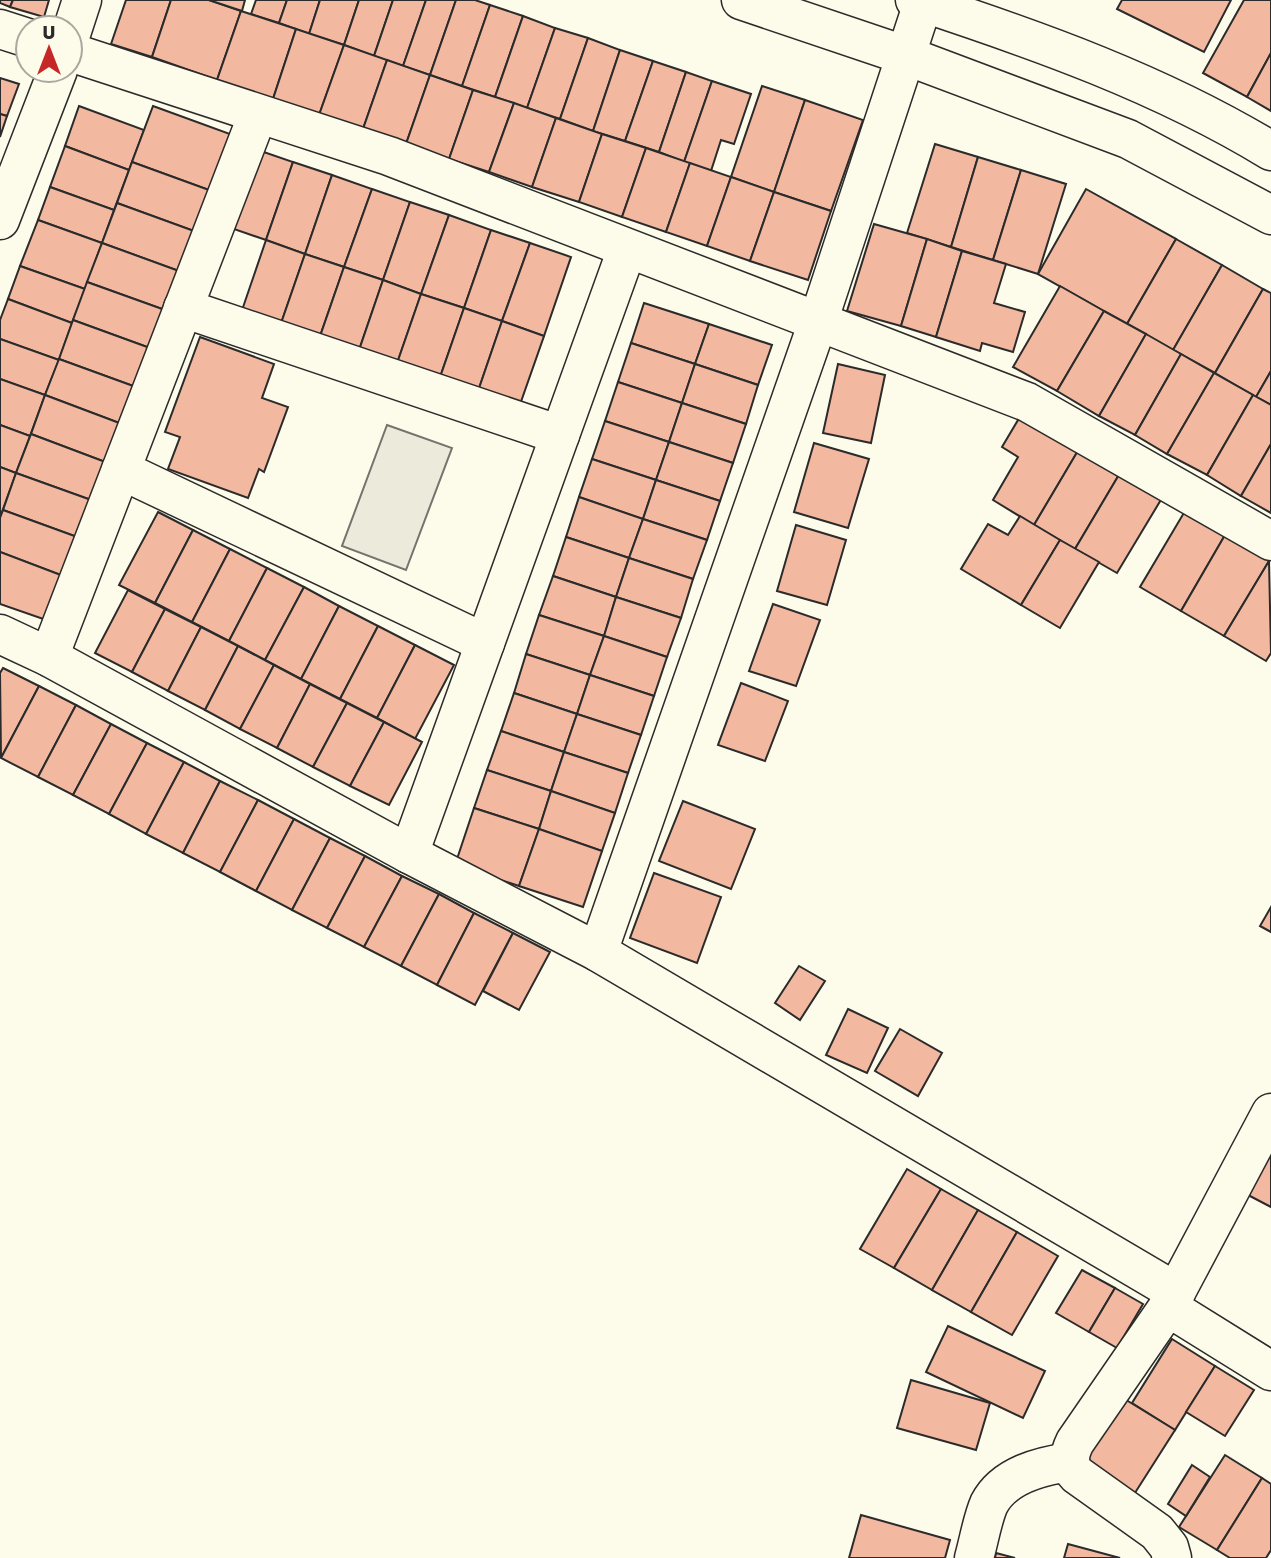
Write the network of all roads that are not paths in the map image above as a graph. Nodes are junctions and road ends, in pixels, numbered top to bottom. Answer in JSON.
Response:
{"nodes":[{"id":1,"x":741,"y":0,"type":"edge"},
{"id":2,"x":921,"y":1,"type":"edge"},
{"id":3,"x":907,"y":56,"type":"junction"},
{"id":4,"x":84,"y":57,"type":"edge"},
{"id":5,"x":53,"y":84,"type":"edge"},
{"id":6,"x":258,"y":114,"type":"junction"},
{"id":7,"x":1271,"y":151,"type":"edge"},
{"id":8,"x":1271,"y":215,"type":"edge"},
{"id":9,"x":0,"y":220,"type":"edge"},
{"id":10,"x":627,"y":248,"type":"junction"},
{"id":11,"x":183,"y":307,"type":"junction"},
{"id":12,"x":818,"y":322,"type":"junction"},
{"id":13,"x":560,"y":435,"type":"junction"},
{"id":14,"x":121,"y":470,"type":"junction"},
{"id":15,"x":1271,"y":541,"type":"edge"},
{"id":16,"x":0,"y":634,"type":"edge"},
{"id":17,"x":485,"y":643,"type":"junction"},
{"id":18,"x":49,"y":657,"type":"junction"},
{"id":19,"x":409,"y":854,"type":"junction"},
{"id":20,"x":597,"y":952,"type":"junction"},
{"id":21,"x":1271,"y":1112,"type":"edge"},
{"id":22,"x":1172,"y":1299,"type":"junction"},
{"id":23,"x":1271,"y":1371,"type":"edge"},
{"id":24,"x":1070,"y":1462,"type":"junction"},
{"id":25,"x":974,"y":1558,"type":"edge"},
{"id":26,"x":1172,"y":1558,"type":"edge"}],
"edges":[{"from":1,"to":3,"type":"street"},
{"from":2,"to":3,"type":"street"},
{"from":2,"to":7,"type":"street"},
{"from":3,"to":8,"type":"street"},
{"from":3,"to":12,"type":"street"},
{"from":4,"to":6,"type":"street"},
{"from":5,"to":9,"type":"street"},
{"from":6,"to":10,"type":"street"},
{"from":6,"to":11,"type":"street"},
{"from":10,"to":12,"type":"street"},
{"from":10,"to":13,"type":"street"},
{"from":11,"to":13,"type":"street"},
{"from":11,"to":14,"type":"street"},
{"from":12,"to":15,"type":"street"},
{"from":12,"to":20,"type":"street"},
{"from":13,"to":17,"type":"street"},
{"from":14,"to":17,"type":"street"},
{"from":14,"to":18,"type":"street"},
{"from":16,"to":18,"type":"street"},
{"from":17,"to":19,"type":"street"},
{"from":18,"to":19,"type":"street"},
{"from":19,"to":20,"type":"street"},
{"from":20,"to":22,"type":"street"},
{"from":21,"to":22,"type":"street"},
{"from":22,"to":23,"type":"street"},
{"from":22,"to":24,"type":"street"},
{"from":24,"to":25,"type":"street"},
{"from":24,"to":26,"type":"street"}]}
